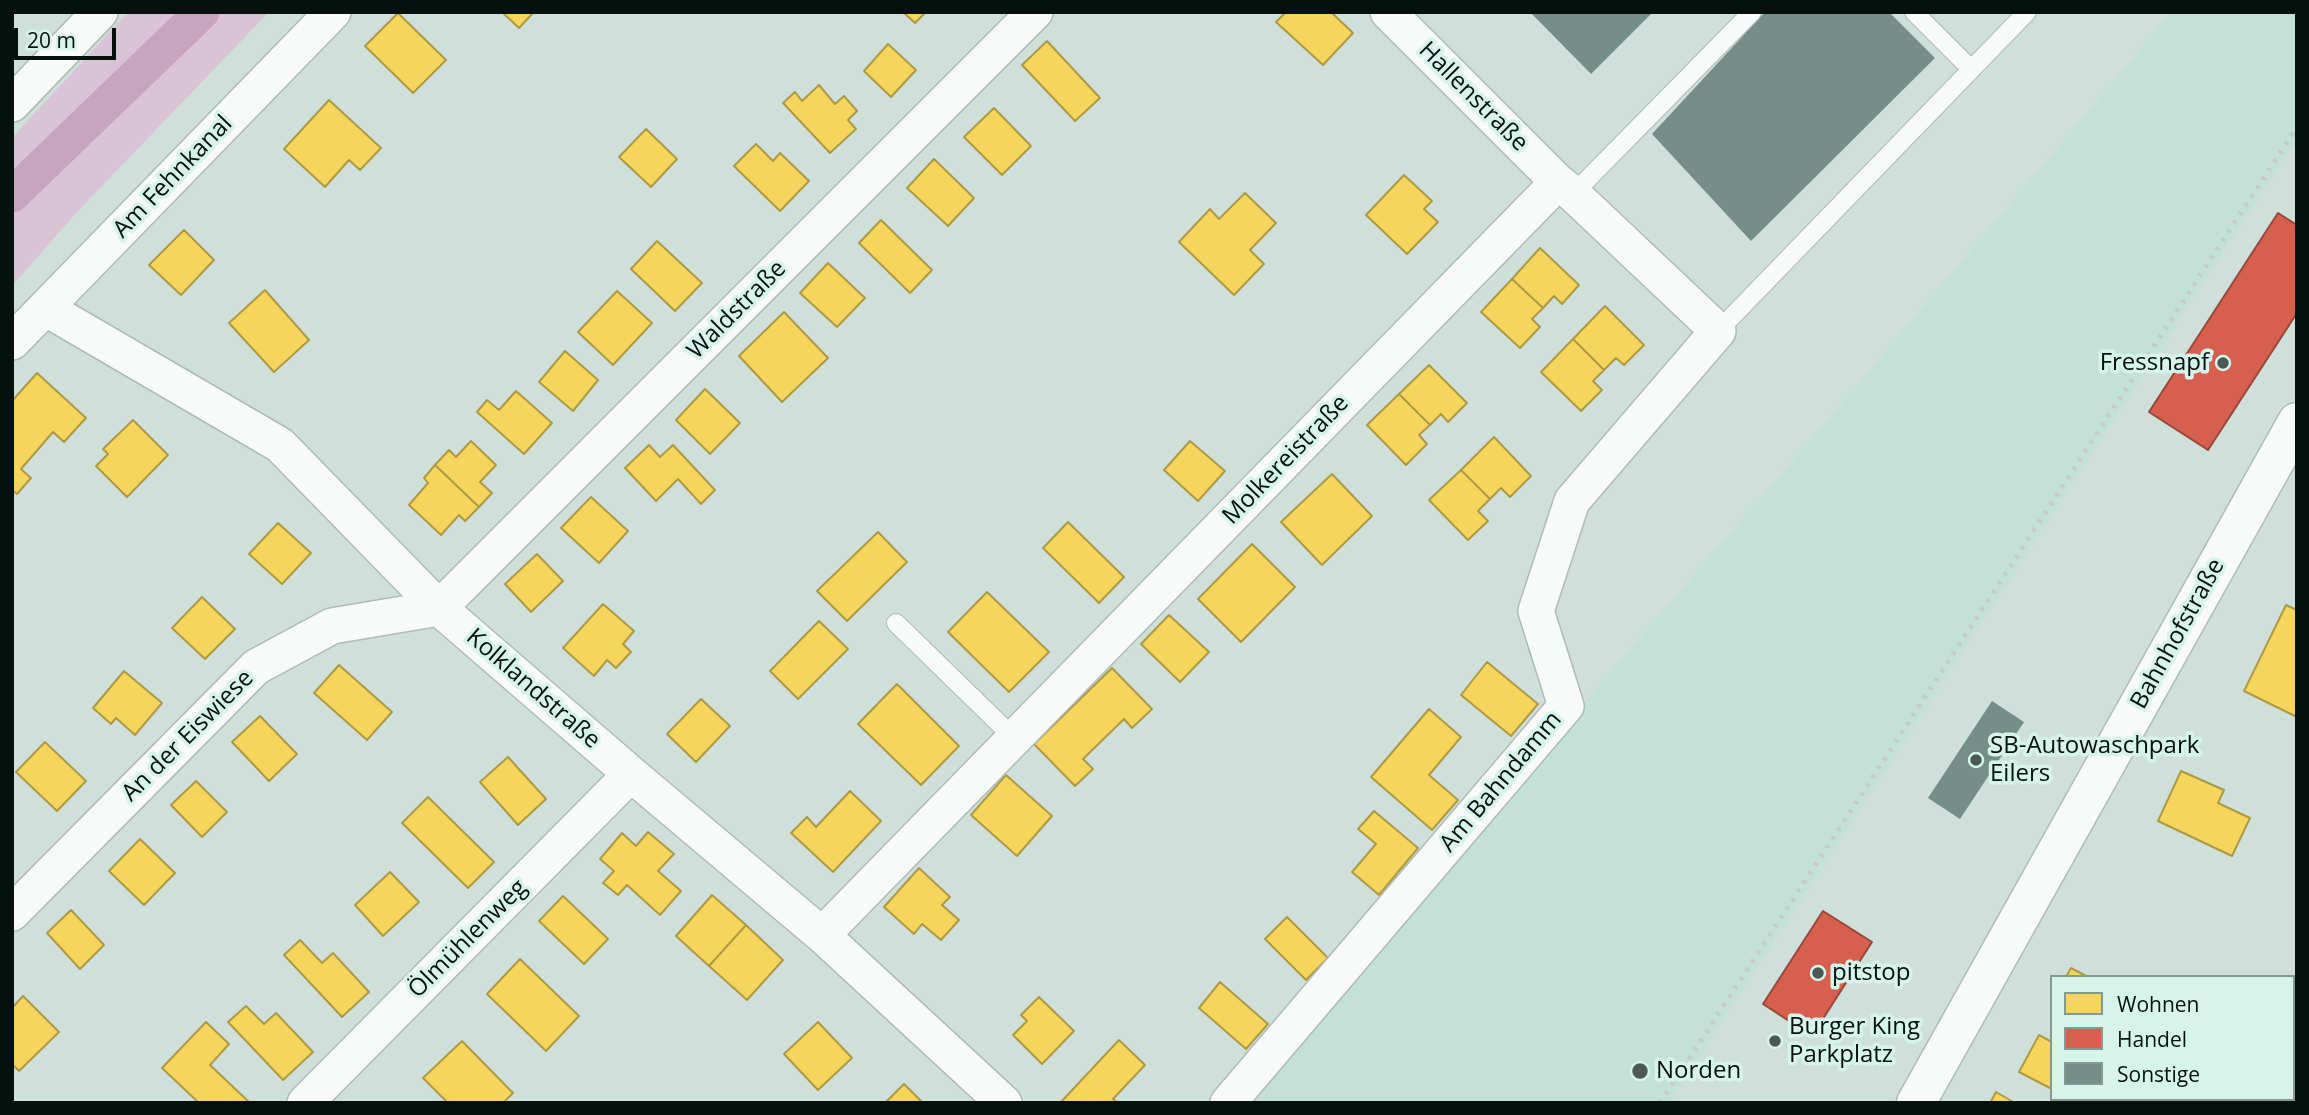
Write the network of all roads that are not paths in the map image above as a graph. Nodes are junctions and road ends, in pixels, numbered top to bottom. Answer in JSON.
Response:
{"nodes":[{"id":1,"x":100,"y":12,"type":"edge"},
{"id":2,"x":333,"y":12,"type":"edge"},
{"id":3,"x":1035,"y":12,"type":"edge"},
{"id":4,"x":1388,"y":12,"type":"edge"},
{"id":5,"x":1752,"y":12,"type":"edge"},
{"id":6,"x":1914,"y":12,"type":"edge"},
{"id":7,"x":2026,"y":12,"type":"edge"},
{"id":8,"x":1971,"y":69,"type":"junction"},
{"id":9,"x":12,"y":104,"type":"edge"},
{"id":10,"x":1566,"y":188,"type":"junction"},
{"id":11,"x":45,"y":308,"type":"junction"},
{"id":12,"x":1718,"y":331,"type":"junction"},
{"id":13,"x":12,"y":342,"type":"edge"},
{"id":14,"x":2297,"y":422,"type":"edge"},
{"id":15,"x":439,"y":608,"type":"junction"},
{"id":16,"x":896,"y":623,"type":"dead end"},
{"id":17,"x":1014,"y":738,"type":"junction"},
{"id":18,"x":631,"y":774,"type":"junction"},
{"id":19,"x":12,"y":913,"type":"edge"},
{"id":20,"x":822,"y":935,"type":"junction"},
{"id":21,"x":1002,"y":1102,"type":"edge"},
{"id":22,"x":305,"y":1103,"type":"edge"},
{"id":23,"x":1228,"y":1103,"type":"edge"},
{"id":24,"x":1916,"y":1103,"type":"edge"}],
"edges":[{"from":1,"to":9,"type":"street"},
{"from":2,"to":11,"type":"street","name":"Am Fehnkanal"},
{"from":3,"to":15,"type":"street","name":"Waldstraße"},
{"from":4,"to":10,"type":"street","name":"Hallenstraße"},
{"from":5,"to":10,"type":"lane"},
{"from":6,"to":8,"type":"lane"},
{"from":7,"to":8,"type":"lane"},
{"from":8,"to":12,"type":"lane"},
{"from":10,"to":12,"type":"street"},
{"from":10,"to":17,"type":"street","name":"Molkereistraße"},
{"from":11,"to":13,"type":"street","name":"Am Fehnkanal"},
{"from":11,"to":15,"type":"street","name":"Kolklandstraße"},
{"from":12,"to":23,"type":"street","name":"Am Bahndamm"},
{"from":14,"to":24,"type":"main road","name":"Bahnhofstraße"},
{"from":15,"to":18,"type":"street","name":"Kolklandstraße"},
{"from":15,"to":19,"type":"street","name":"An der Eiswiese"},
{"from":16,"to":17,"type":"lane"},
{"from":17,"to":20,"type":"street","name":"Molkereistraße"},
{"from":18,"to":20,"type":"street","name":"Kolklandstraße"},
{"from":18,"to":22,"type":"street","name":"Ölmühlenweg"},
{"from":20,"to":21,"type":"street","name":"Kolklandstraße"}]}
